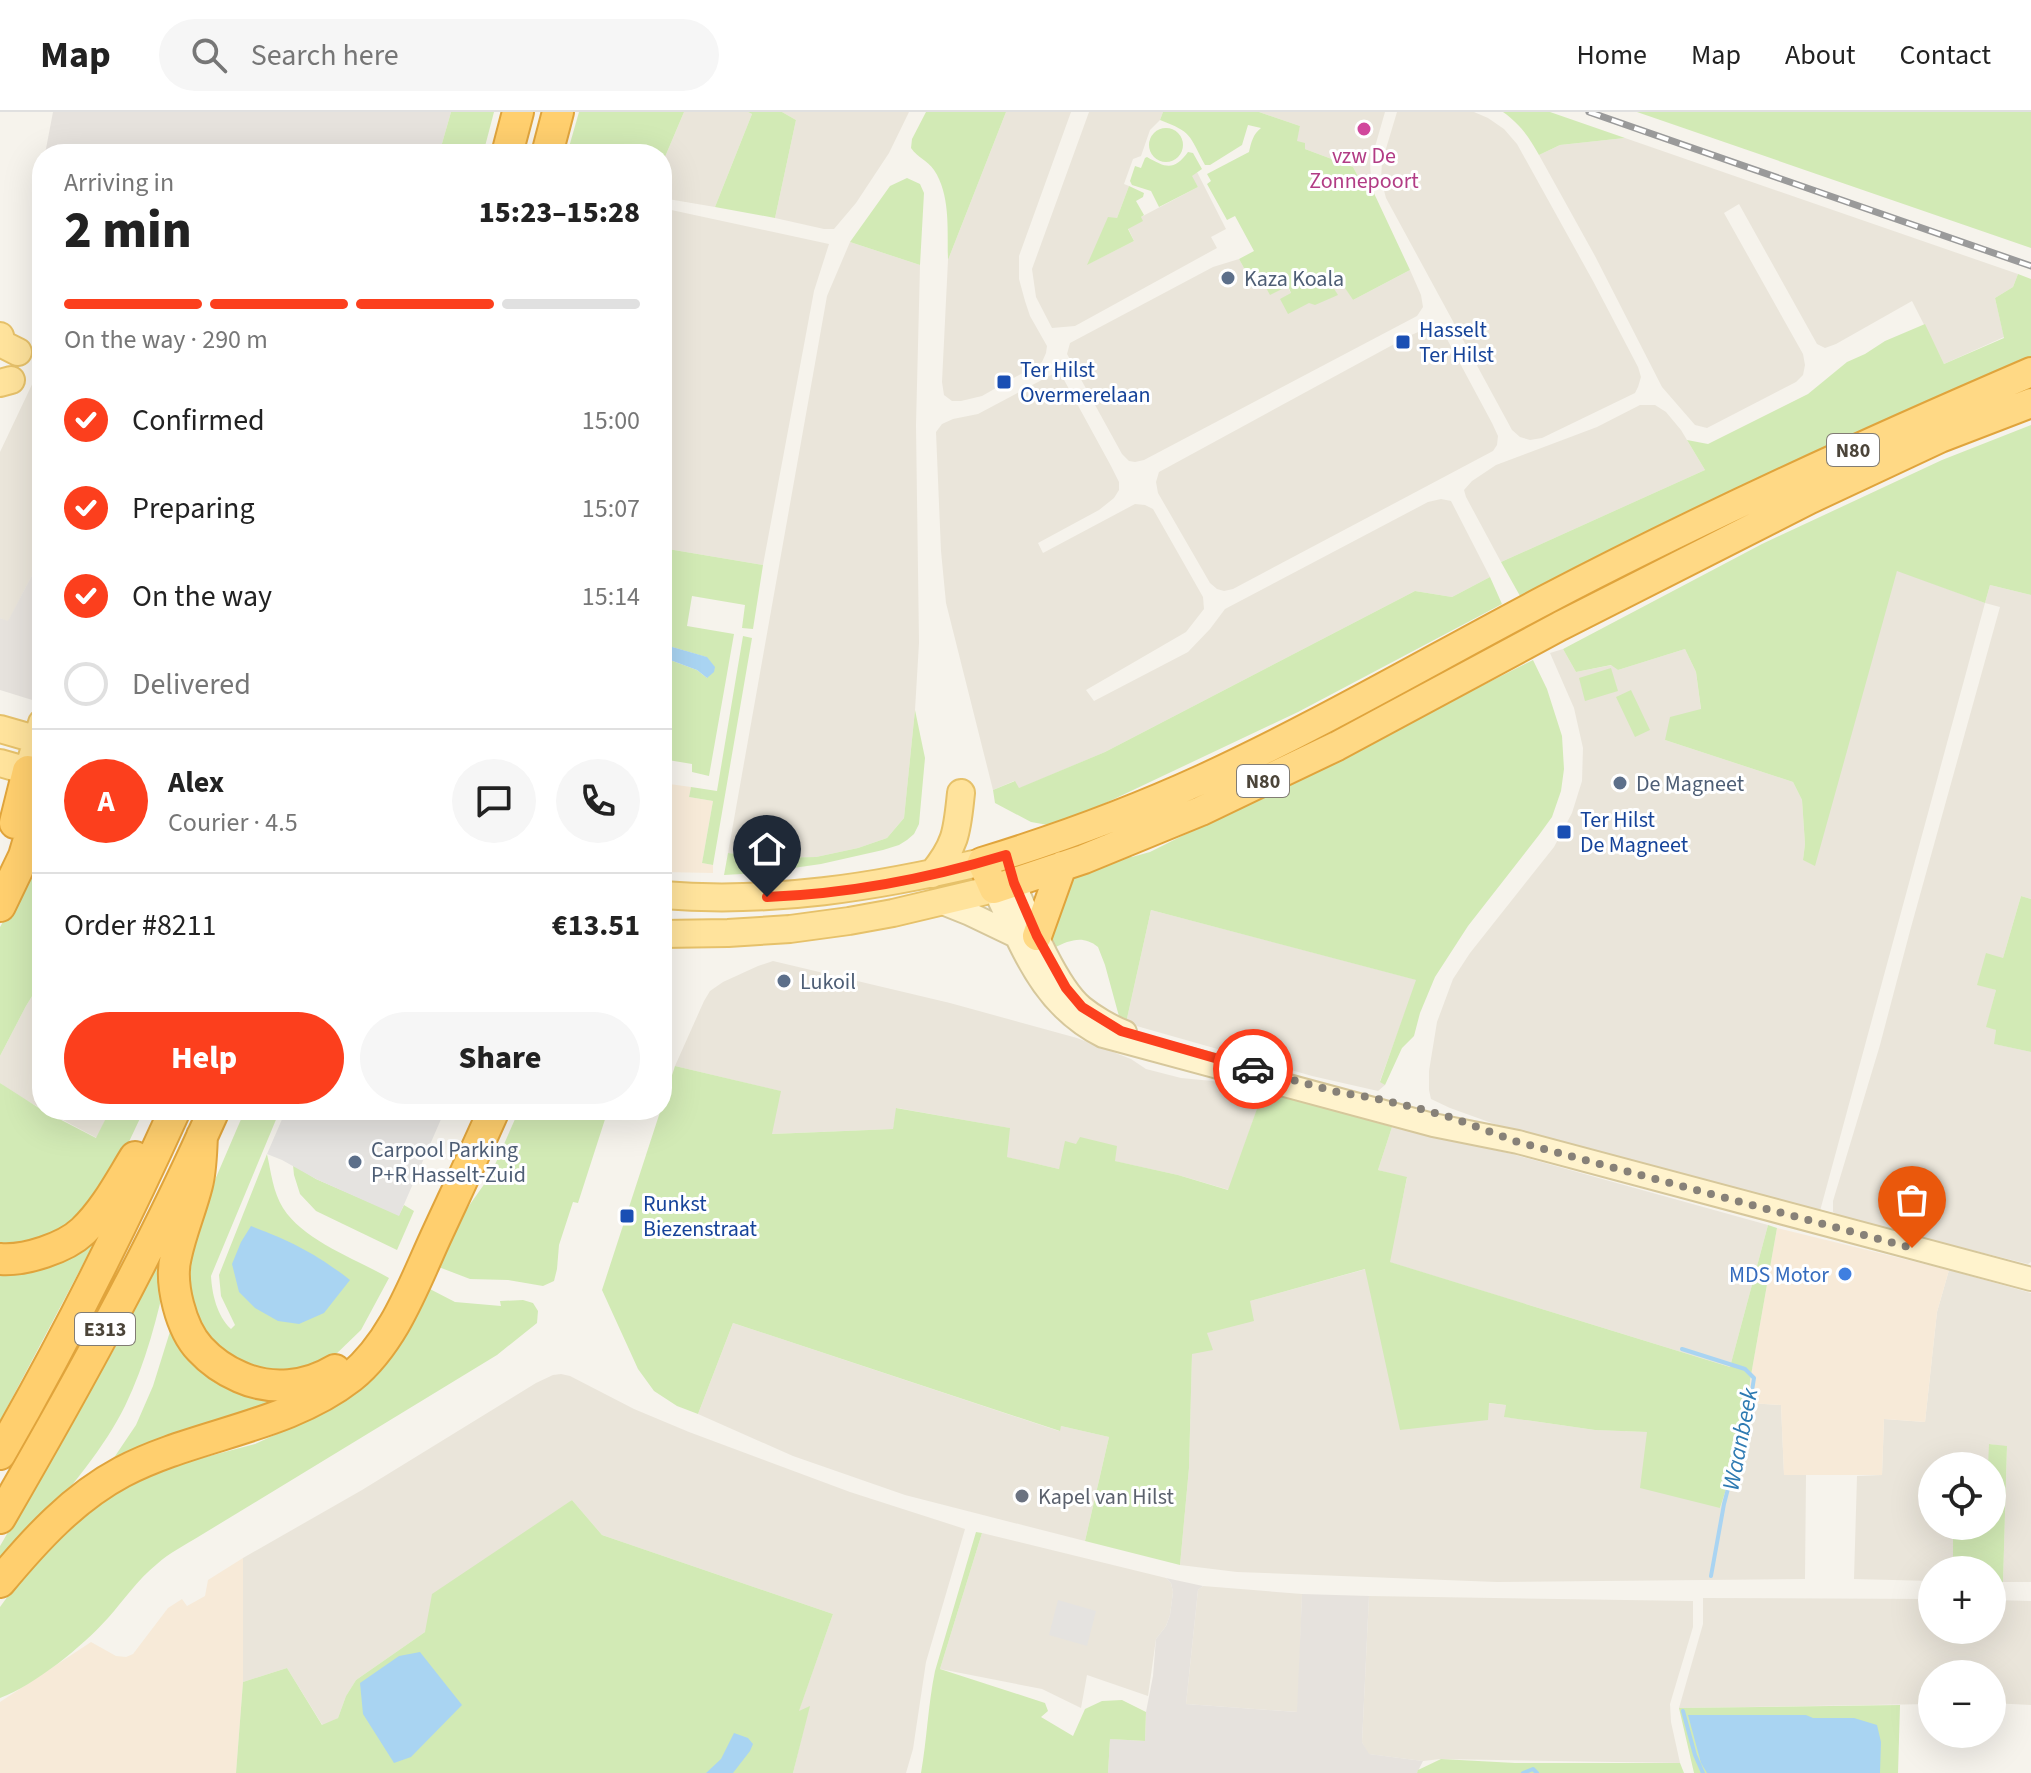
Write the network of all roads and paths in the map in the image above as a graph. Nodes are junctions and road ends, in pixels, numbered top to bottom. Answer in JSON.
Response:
{"nodes":[{"id":1,"x":518,"y":112,"type":"edge"},
{"id":2,"x":558,"y":112,"type":"edge"},
{"id":3,"x":510,"y":144,"type":"edge"},
{"id":4,"x":550,"y":144,"type":"edge"},
{"id":5,"x":2031,"y":372,"type":"edge"},
{"id":6,"x":2031,"y":403,"type":"edge"},
{"id":7,"x":0,"y":729,"type":"edge"},
{"id":8,"x":32,"y":733,"type":"edge"},
{"id":9,"x":28,"y":776,"type":"edge"},
{"id":10,"x":961,"y":793,"type":"dead end"},
{"id":11,"x":0,"y":803,"type":"edge"},
{"id":12,"x":20,"y":848,"type":"edge"},
{"id":13,"x":994,"y":858,"type":"junction"},
{"id":14,"x":1062,"y":866,"type":"junction"},
{"id":15,"x":932,"y":874,"type":"junction"},
{"id":16,"x":1004,"y":886,"type":"junction"},
{"id":17,"x":672,"y":896,"type":"edge"},
{"id":18,"x":940,"y":902,"type":"junction"},
{"id":19,"x":0,"y":906,"type":"edge"},
{"id":20,"x":672,"y":934,"type":"edge"},
{"id":21,"x":1027,"y":936,"type":"junction"},
{"id":22,"x":160,"y":1120,"type":"edge"},
{"id":23,"x":170,"y":1120,"type":"edge"},
{"id":24,"x":474,"y":1120,"type":"edge"},
{"id":25,"x":489,"y":1120,"type":"edge"},
{"id":26,"x":208,"y":1123,"type":"edge"},
{"id":27,"x":0,"y":1259,"type":"edge"},
{"id":28,"x":414,"y":1269,"type":"junction"},
{"id":29,"x":2031,"y":1279,"type":"edge"},
{"id":30,"x":0,"y":1454,"type":"edge"},
{"id":31,"x":0,"y":1518,"type":"edge"},
{"id":32,"x":0,"y":1582,"type":"edge"}],
"edges":[{"from":1,"to":3,"type":"highway"},
{"from":2,"to":4,"type":"highway"},
{"from":5,"to":13,"type":"highway","number":"N80"},
{"from":6,"to":14,"type":"highway","number":"N80"},
{"from":7,"to":8,"type":"main road"},
{"from":9,"to":12,"type":"highway"},
{"from":10,"to":15,"type":"main road"},
{"from":11,"to":12,"type":"highway"},
{"from":12,"to":19,"type":"highway"},
{"from":13,"to":15,"type":"main road","number":"N80"},
{"from":13,"to":16,"type":"highway"},
{"from":14,"to":16,"type":"highway","number":"N80"},
{"from":14,"to":21,"type":"highway"},
{"from":15,"to":17,"type":"main road","number":"N80"},
{"from":16,"to":18,"type":"main road","number":"N80"},
{"from":16,"to":21,"type":"main road"},
{"from":18,"to":20,"type":"main road","number":"N80"},
{"from":18,"to":21,"type":"main road"},
{"from":21,"to":29,"type":"main road"},
{"from":22,"to":27,"type":"highway"},
{"from":23,"to":30,"type":"highway","number":"E313"},
{"from":24,"to":28,"type":"highway"},
{"from":25,"to":28,"type":"highway"},
{"from":26,"to":28,"type":"highway"},
{"from":26,"to":31,"type":"highway","number":"E313"},
{"from":28,"to":32,"type":"highway"}]}
